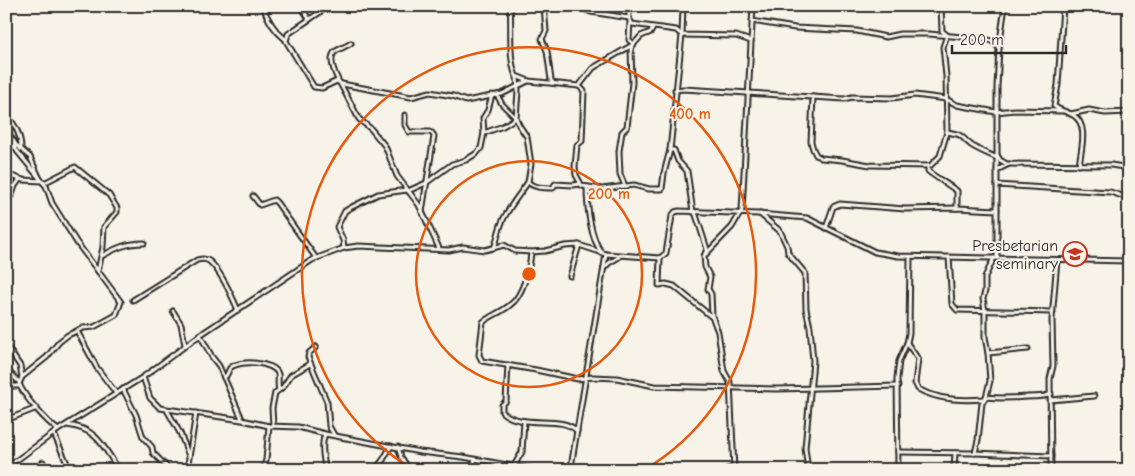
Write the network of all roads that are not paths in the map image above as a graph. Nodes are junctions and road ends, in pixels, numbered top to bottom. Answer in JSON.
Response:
{"nodes":[{"id":1,"x":263,"y":6,"type":"edge"},
{"id":2,"x":301,"y":6,"type":"edge"},
{"id":3,"x":329,"y":6,"type":"edge"},
{"id":4,"x":510,"y":6,"type":"edge"},
{"id":5,"x":544,"y":6,"type":"edge"},
{"id":6,"x":575,"y":6,"type":"edge"},
{"id":7,"x":628,"y":6,"type":"edge"},
{"id":8,"x":683,"y":6,"type":"edge"},
{"id":9,"x":753,"y":6,"type":"edge"},
{"id":10,"x":941,"y":6,"type":"edge"},
{"id":11,"x":1005,"y":6,"type":"edge"},
{"id":12,"x":1062,"y":7,"type":"edge"},
{"id":13,"x":310,"y":19,"type":"junction"},
{"id":14,"x":630,"y":20,"type":"junction"},
{"id":15,"x":752,"y":21,"type":"junction"},
{"id":16,"x":653,"y":28,"type":"junction"},
{"id":17,"x":682,"y":35,"type":"junction"},
{"id":18,"x":947,"y":35,"type":"junction"},
{"id":19,"x":285,"y":39,"type":"junction"},
{"id":20,"x":750,"y":40,"type":"junction"},
{"id":21,"x":351,"y":43,"type":"dead end"},
{"id":22,"x":634,"y":44,"type":"junction"},
{"id":23,"x":999,"y":48,"type":"junction"},
{"id":24,"x":517,"y":77,"type":"junction"},
{"id":25,"x":529,"y":81,"type":"junction"},
{"id":26,"x":340,"y":83,"type":"junction"},
{"id":27,"x":553,"y":84,"type":"junction"},
{"id":28,"x":518,"y":86,"type":"junction"},
{"id":29,"x":579,"y":86,"type":"junction"},
{"id":30,"x":675,"y":90,"type":"junction"},
{"id":31,"x":749,"y":94,"type":"junction"},
{"id":32,"x":492,"y":95,"type":"junction"},
{"id":33,"x":496,"y":95,"type":"junction"},
{"id":34,"x":813,"y":97,"type":"junction"},
{"id":35,"x":946,"y":99,"type":"junction"},
{"id":36,"x":1062,"y":111,"type":"junction"},
{"id":37,"x":996,"y":112,"type":"junction"},
{"id":38,"x":1129,"y":112,"type":"edge"},
{"id":39,"x":1070,"y":114,"type":"junction"},
{"id":40,"x":6,"y":116,"type":"edge"},
{"id":41,"x":405,"y":116,"type":"dead end"},
{"id":42,"x":516,"y":118,"type":"junction"},
{"id":43,"x":6,"y":129,"type":"edge"},
{"id":44,"x":946,"y":132,"type":"junction"},
{"id":45,"x":484,"y":133,"type":"junction"},
{"id":46,"x":6,"y":135,"type":"edge"},
{"id":47,"x":21,"y":149,"type":"junction"},
{"id":48,"x":670,"y":150,"type":"junction"},
{"id":49,"x":997,"y":157,"type":"junction"},
{"id":50,"x":1010,"y":164,"type":"junction"},
{"id":51,"x":1079,"y":165,"type":"junction"},
{"id":52,"x":928,"y":166,"type":"junction"},
{"id":53,"x":1129,"y":168,"type":"edge"},
{"id":54,"x":998,"y":170,"type":"junction"},
{"id":55,"x":6,"y":174,"type":"edge"},
{"id":56,"x":20,"y":179,"type":"junction"},
{"id":57,"x":42,"y":181,"type":"junction"},
{"id":58,"x":528,"y":182,"type":"junction"},
{"id":59,"x":426,"y":183,"type":"junction"},
{"id":60,"x":580,"y":184,"type":"junction"},
{"id":61,"x":997,"y":185,"type":"junction"},
{"id":62,"x":625,"y":186,"type":"junction"},
{"id":63,"x":587,"y":187,"type":"junction"},
{"id":64,"x":408,"y":191,"type":"junction"},
{"id":65,"x":253,"y":196,"type":"dead end"},
{"id":66,"x":1128,"y":196,"type":"edge"},
{"id":67,"x":6,"y":198,"type":"edge"},
{"id":68,"x":957,"y":208,"type":"junction"},
{"id":69,"x":998,"y":210,"type":"junction"},
{"id":70,"x":422,"y":212,"type":"junction"},
{"id":71,"x":694,"y":212,"type":"junction"},
{"id":72,"x":741,"y":213,"type":"junction"},
{"id":73,"x":759,"y":214,"type":"junction"},
{"id":74,"x":826,"y":228,"type":"junction"},
{"id":75,"x":144,"y":243,"type":"dead end"},
{"id":76,"x":579,"y":244,"type":"junction"},
{"id":77,"x":344,"y":248,"type":"junction"},
{"id":78,"x":439,"y":248,"type":"junction"},
{"id":79,"x":494,"y":248,"type":"junction"},
{"id":80,"x":531,"y":252,"type":"junction"},
{"id":81,"x":604,"y":254,"type":"junction"},
{"id":82,"x":619,"y":256,"type":"junction"},
{"id":83,"x":704,"y":256,"type":"junction"},
{"id":84,"x":910,"y":256,"type":"junction"},
{"id":85,"x":101,"y":257,"type":"junction"},
{"id":86,"x":316,"y":258,"type":"junction"},
{"id":87,"x":660,"y":258,"type":"junction"},
{"id":88,"x":949,"y":258,"type":"junction"},
{"id":89,"x":995,"y":258,"type":"junction"},
{"id":90,"x":1057,"y":260,"type":"junction"},
{"id":91,"x":1129,"y":261,"type":"edge"},
{"id":92,"x":604,"y":269,"type":"junction"},
{"id":93,"x":98,"y":271,"type":"junction"},
{"id":94,"x":570,"y":276,"type":"dead end"},
{"id":95,"x":133,"y":300,"type":"dead end"},
{"id":96,"x":238,"y":310,"type":"junction"},
{"id":97,"x":173,"y":311,"type":"dead end"},
{"id":98,"x":986,"y":312,"type":"junction"},
{"id":99,"x":1053,"y":312,"type":"junction"},
{"id":100,"x":714,"y":320,"type":"junction"},
{"id":101,"x":76,"y":331,"type":"junction"},
{"id":102,"x":200,"y":335,"type":"junction"},
{"id":103,"x":907,"y":343,"type":"junction"},
{"id":104,"x":6,"y":345,"type":"edge"},
{"id":105,"x":185,"y":345,"type":"junction"},
{"id":106,"x":316,"y":347,"type":"dead end"},
{"id":107,"x":1028,"y":349,"type":"dead end"},
{"id":108,"x":988,"y":353,"type":"junction"},
{"id":109,"x":310,"y":364,"type":"junction"},
{"id":110,"x":508,"y":365,"type":"junction"},
{"id":111,"x":6,"y":369,"type":"edge"},
{"id":112,"x":22,"y":377,"type":"junction"},
{"id":113,"x":142,"y":377,"type":"junction"},
{"id":114,"x":587,"y":377,"type":"junction"},
{"id":115,"x":224,"y":378,"type":"junction"},
{"id":116,"x":19,"y":384,"type":"junction"},
{"id":117,"x":898,"y":386,"type":"junction"},
{"id":118,"x":730,"y":388,"type":"junction"},
{"id":119,"x":810,"y":388,"type":"junction"},
{"id":120,"x":6,"y":389,"type":"edge"},
{"id":121,"x":123,"y":389,"type":"junction"},
{"id":122,"x":278,"y":390,"type":"junction"},
{"id":123,"x":116,"y":394,"type":"junction"},
{"id":124,"x":1051,"y":394,"type":"junction"},
{"id":125,"x":1094,"y":396,"type":"dead end"},
{"id":126,"x":985,"y":398,"type":"junction"},
{"id":127,"x":1051,"y":400,"type":"junction"},
{"id":128,"x":37,"y":408,"type":"junction"},
{"id":129,"x":167,"y":410,"type":"junction"},
{"id":130,"x":196,"y":413,"type":"junction"},
{"id":131,"x":6,"y":420,"type":"edge"},
{"id":132,"x":242,"y":420,"type":"junction"},
{"id":133,"x":524,"y":422,"type":"junction"},
{"id":134,"x":579,"y":422,"type":"junction"},
{"id":135,"x":67,"y":425,"type":"junction"},
{"id":136,"x":271,"y":426,"type":"junction"},
{"id":137,"x":572,"y":426,"type":"junction"},
{"id":138,"x":58,"y":430,"type":"junction"},
{"id":139,"x":577,"y":431,"type":"junction"},
{"id":140,"x":54,"y":434,"type":"junction"},
{"id":141,"x":325,"y":434,"type":"junction"},
{"id":142,"x":334,"y":436,"type":"junction"},
{"id":143,"x":391,"y":445,"type":"junction"},
{"id":144,"x":398,"y":447,"type":"junction"},
{"id":145,"x":898,"y":452,"type":"junction"},
{"id":146,"x":956,"y":453,"type":"junction"},
{"id":147,"x":975,"y":453,"type":"junction"},
{"id":148,"x":1051,"y":456,"type":"junction"},
{"id":149,"x":189,"y":457,"type":"junction"},
{"id":150,"x":475,"y":460,"type":"junction"},
{"id":151,"x":43,"y":462,"type":"dead end"},
{"id":152,"x":407,"y":466,"type":"dead end"},
{"id":153,"x":6,"y":468,"type":"edge"},
{"id":154,"x":514,"y":468,"type":"edge"},
{"id":155,"x":733,"y":468,"type":"edge"},
{"id":156,"x":571,"y":469,"type":"edge"},
{"id":157,"x":46,"y":470,"type":"edge"},
{"id":158,"x":70,"y":470,"type":"edge"},
{"id":159,"x":119,"y":470,"type":"edge"},
{"id":160,"x":170,"y":470,"type":"edge"},
{"id":161,"x":187,"y":470,"type":"edge"},
{"id":162,"x":263,"y":470,"type":"edge"},
{"id":163,"x":328,"y":470,"type":"edge"},
{"id":164,"x":375,"y":470,"type":"edge"},
{"id":165,"x":471,"y":470,"type":"edge"},
{"id":166,"x":536,"y":470,"type":"edge"},
{"id":167,"x":724,"y":470,"type":"edge"},
{"id":168,"x":808,"y":470,"type":"edge"},
{"id":169,"x":898,"y":470,"type":"edge"},
{"id":170,"x":954,"y":470,"type":"edge"},
{"id":171,"x":1051,"y":470,"type":"edge"}],
"edges":[{"from":1,"to":19,"type":"street"},
{"from":2,"to":13,"type":"street"},
{"from":3,"to":13,"type":"street"},
{"from":4,"to":24,"type":"street"},
{"from":5,"to":27,"type":"street"},
{"from":6,"to":14,"type":"street"},
{"from":7,"to":14,"type":"street"},
{"from":8,"to":17,"type":"street"},
{"from":9,"to":15,"type":"street"},
{"from":10,"to":18,"type":"street"},
{"from":11,"to":23,"type":"street"},
{"from":12,"to":36,"type":"street"},
{"from":13,"to":19,"type":"street"},
{"from":14,"to":16,"type":"street"},
{"from":14,"to":22,"type":"street"},
{"from":15,"to":18,"type":"street"},
{"from":15,"to":20,"type":"street"},
{"from":16,"to":17,"type":"street"},
{"from":16,"to":22,"type":"street"},
{"from":17,"to":20,"type":"street"},
{"from":17,"to":30,"type":"street"},
{"from":18,"to":23,"type":"street"},
{"from":18,"to":35,"type":"street"},
{"from":19,"to":26,"type":"street"},
{"from":20,"to":31,"type":"street"},
{"from":21,"to":26,"type":"street"},
{"from":22,"to":29,"type":"street"},
{"from":22,"to":62,"type":"street"},
{"from":23,"to":37,"type":"street"},
{"from":24,"to":25,"type":"street"},
{"from":24,"to":28,"type":"street"},
{"from":25,"to":27,"type":"street"},
{"from":25,"to":28,"type":"street"},
{"from":26,"to":32,"type":"street"},
{"from":26,"to":64,"type":"street"},
{"from":27,"to":29,"type":"street"},
{"from":28,"to":33,"type":"street"},
{"from":28,"to":42,"type":"street"},
{"from":29,"to":60,"type":"street"},
{"from":30,"to":31,"type":"street"},
{"from":30,"to":48,"type":"street"},
{"from":31,"to":34,"type":"street"},
{"from":31,"to":72,"type":"street"},
{"from":32,"to":33,"type":"street"},
{"from":32,"to":45,"type":"street"},
{"from":33,"to":42,"type":"street"},
{"from":34,"to":35,"type":"street"},
{"from":34,"to":52,"type":"street"},
{"from":35,"to":37,"type":"street"},
{"from":35,"to":44,"type":"street"},
{"from":36,"to":37,"type":"street"},
{"from":36,"to":39,"type":"street"},
{"from":37,"to":49,"type":"street"},
{"from":38,"to":39,"type":"street"},
{"from":39,"to":51,"type":"street"},
{"from":40,"to":47,"type":"street"},
{"from":41,"to":59,"type":"street"},
{"from":42,"to":45,"type":"street"},
{"from":42,"to":58,"type":"street"},
{"from":43,"to":47,"type":"street"},
{"from":44,"to":49,"type":"street"},
{"from":44,"to":52,"type":"street"},
{"from":45,"to":59,"type":"street"},
{"from":46,"to":57,"type":"street"},
{"from":47,"to":57,"type":"street"},
{"from":48,"to":62,"type":"street"},
{"from":48,"to":71,"type":"street"},
{"from":49,"to":50,"type":"street"},
{"from":49,"to":54,"type":"street"},
{"from":50,"to":51,"type":"street"},
{"from":50,"to":54,"type":"street"},
{"from":51,"to":53,"type":"street"},
{"from":52,"to":68,"type":"street"},
{"from":54,"to":61,"type":"street"},
{"from":55,"to":56,"type":"street"},
{"from":56,"to":57,"type":"street"},
{"from":56,"to":67,"type":"street"},
{"from":57,"to":85,"type":"street"},
{"from":57,"to":93,"type":"street"},
{"from":58,"to":60,"type":"street"},
{"from":58,"to":79,"type":"street"},
{"from":59,"to":64,"type":"street"},
{"from":59,"to":70,"type":"street"},
{"from":60,"to":63,"type":"street"},
{"from":61,"to":66,"type":"street"},
{"from":61,"to":69,"type":"street"},
{"from":62,"to":63,"type":"street"},
{"from":63,"to":81,"type":"street"},
{"from":64,"to":70,"type":"street"},
{"from":64,"to":77,"type":"street"},
{"from":65,"to":86,"type":"street"},
{"from":68,"to":69,"type":"street"},
{"from":68,"to":74,"type":"street"},
{"from":69,"to":89,"type":"street"},
{"from":70,"to":78,"type":"street"},
{"from":71,"to":72,"type":"street"},
{"from":71,"to":83,"type":"street"},
{"from":71,"to":87,"type":"street"},
{"from":72,"to":73,"type":"street"},
{"from":72,"to":83,"type":"street"},
{"from":73,"to":74,"type":"street"},
{"from":73,"to":119,"type":"street"},
{"from":74,"to":84,"type":"street"},
{"from":75,"to":85,"type":"street"},
{"from":76,"to":80,"type":"street"},
{"from":76,"to":81,"type":"street"},
{"from":76,"to":94,"type":"street"},
{"from":77,"to":78,"type":"street"},
{"from":77,"to":86,"type":"street"},
{"from":78,"to":79,"type":"street"},
{"from":79,"to":80,"type":"street"},
{"from":80,"to":110,"type":"street"},
{"from":81,"to":82,"type":"street"},
{"from":81,"to":92,"type":"street"},
{"from":82,"to":87,"type":"street"},
{"from":82,"to":92,"type":"street"},
{"from":83,"to":100,"type":"street"},
{"from":84,"to":88,"type":"street"},
{"from":84,"to":103,"type":"street"},
{"from":85,"to":93,"type":"street"},
{"from":86,"to":96,"type":"street"},
{"from":87,"to":100,"type":"street"},
{"from":88,"to":89,"type":"street"},
{"from":88,"to":98,"type":"street"},
{"from":89,"to":90,"type":"street"},
{"from":89,"to":98,"type":"street"},
{"from":90,"to":91,"type":"street"},
{"from":90,"to":99,"type":"street"},
{"from":92,"to":114,"type":"street"},
{"from":93,"to":101,"type":"street"},
{"from":95,"to":96,"type":"street"},
{"from":96,"to":102,"type":"street"},
{"from":97,"to":105,"type":"street"},
{"from":98,"to":99,"type":"street"},
{"from":98,"to":108,"type":"street"},
{"from":99,"to":124,"type":"street"},
{"from":100,"to":118,"type":"street"},
{"from":101,"to":112,"type":"street"},
{"from":101,"to":123,"type":"street"},
{"from":102,"to":105,"type":"street"},
{"from":102,"to":115,"type":"street"},
{"from":103,"to":117,"type":"street"},
{"from":103,"to":126,"type":"street"},
{"from":104,"to":112,"type":"street"},
{"from":105,"to":113,"type":"street"},
{"from":106,"to":109,"type":"street"},
{"from":107,"to":108,"type":"street"},
{"from":108,"to":126,"type":"street"},
{"from":109,"to":122,"type":"street"},
{"from":109,"to":142,"type":"street"},
{"from":110,"to":114,"type":"street"},
{"from":110,"to":133,"type":"street"},
{"from":111,"to":116,"type":"street"},
{"from":112,"to":116,"type":"street"},
{"from":113,"to":121,"type":"street"},
{"from":113,"to":129,"type":"street"},
{"from":114,"to":118,"type":"street"},
{"from":114,"to":134,"type":"street"},
{"from":115,"to":122,"type":"street"},
{"from":115,"to":132,"type":"street"},
{"from":116,"to":120,"type":"street"},
{"from":116,"to":128,"type":"street"},
{"from":117,"to":119,"type":"street"},
{"from":117,"to":145,"type":"street"},
{"from":118,"to":119,"type":"street"},
{"from":118,"to":155,"type":"street"},
{"from":119,"to":168,"type":"street"},
{"from":121,"to":123,"type":"street"},
{"from":121,"to":160,"type":"street"},
{"from":122,"to":136,"type":"street"},
{"from":123,"to":135,"type":"street"},
{"from":124,"to":126,"type":"street"},
{"from":124,"to":127,"type":"street"},
{"from":125,"to":127,"type":"street"},
{"from":126,"to":147,"type":"street"},
{"from":127,"to":148,"type":"street"},
{"from":128,"to":131,"type":"street"},
{"from":128,"to":138,"type":"street"},
{"from":129,"to":130,"type":"street"},
{"from":129,"to":149,"type":"street"},
{"from":130,"to":132,"type":"street"},
{"from":130,"to":149,"type":"street"},
{"from":132,"to":136,"type":"street"},
{"from":133,"to":137,"type":"street"},
{"from":133,"to":154,"type":"street"},
{"from":134,"to":137,"type":"street"},
{"from":134,"to":139,"type":"street"},
{"from":135,"to":138,"type":"street"},
{"from":135,"to":159,"type":"street"},
{"from":136,"to":141,"type":"street"},
{"from":136,"to":162,"type":"street"},
{"from":137,"to":139,"type":"street"},
{"from":138,"to":140,"type":"street"},
{"from":139,"to":156,"type":"street"},
{"from":140,"to":153,"type":"street"},
{"from":140,"to":158,"type":"street"},
{"from":141,"to":142,"type":"street"},
{"from":141,"to":163,"type":"street"},
{"from":142,"to":143,"type":"street"},
{"from":143,"to":144,"type":"street"},
{"from":143,"to":164,"type":"street"},
{"from":144,"to":150,"type":"street"},
{"from":144,"to":152,"type":"street"},
{"from":145,"to":146,"type":"street"},
{"from":145,"to":169,"type":"street"},
{"from":146,"to":147,"type":"street"},
{"from":146,"to":170,"type":"street"},
{"from":147,"to":148,"type":"street"},
{"from":148,"to":171,"type":"street"},
{"from":149,"to":161,"type":"street"},
{"from":150,"to":154,"type":"street"},
{"from":150,"to":165,"type":"street"},
{"from":151,"to":157,"type":"street"},
{"from":154,"to":166,"type":"street"},
{"from":155,"to":167,"type":"street"}]}
